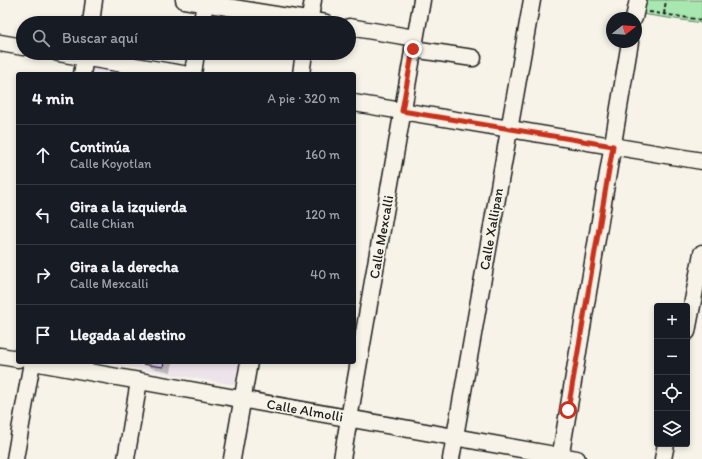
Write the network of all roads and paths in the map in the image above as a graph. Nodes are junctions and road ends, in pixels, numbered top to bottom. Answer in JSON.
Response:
{"nodes":[{"id":1,"x":94,"y":0,"type":"edge"},
{"id":2,"x":184,"y":0,"type":"edge"},
{"id":3,"x":313,"y":0,"type":"edge"},
{"id":4,"x":422,"y":0,"type":"edge"},
{"id":5,"x":532,"y":0,"type":"edge"},
{"id":6,"x":666,"y":0,"type":"edge"},
{"id":7,"x":205,"y":2,"type":"edge"},
{"id":8,"x":636,"y":9,"type":"edge"},
{"id":9,"x":664,"y":14,"type":"junction"},
{"id":10,"x":91,"y":16,"type":"edge"},
{"id":11,"x":203,"y":16,"type":"edge"},
{"id":12,"x":278,"y":16,"type":"edge"},
{"id":13,"x":310,"y":16,"type":"edge"},
{"id":14,"x":702,"y":20,"type":"edge"},
{"id":15,"x":356,"y":29,"type":"edge"},
{"id":16,"x":0,"y":43,"type":"edge"},
{"id":17,"x":414,"y":43,"type":"junction"},
{"id":18,"x":16,"y":46,"type":"edge"},
{"id":19,"x":629,"y":48,"type":"edge"},
{"id":20,"x":473,"y":58,"type":"dead end"},
{"id":21,"x":84,"y":60,"type":"edge"},
{"id":22,"x":111,"y":60,"type":"edge"},
{"id":23,"x":195,"y":60,"type":"edge"},
{"id":24,"x":303,"y":60,"type":"edge"},
{"id":25,"x":82,"y":72,"type":"edge"},
{"id":26,"x":173,"y":72,"type":"edge"},
{"id":27,"x":193,"y":72,"type":"edge"},
{"id":28,"x":301,"y":72,"type":"edge"},
{"id":29,"x":356,"y":103,"type":"edge"},
{"id":30,"x":402,"y":111,"type":"junction"},
{"id":31,"x":509,"y":129,"type":"junction"},
{"id":32,"x":613,"y":146,"type":"junction"},
{"id":33,"x":702,"y":161,"type":"edge"},
{"id":34,"x":702,"y":253,"type":"edge"},
{"id":35,"x":690,"y":316,"type":"edge"},
{"id":36,"x":0,"y":356,"type":"edge"},
{"id":37,"x":16,"y":359,"type":"edge"},
{"id":38,"x":32,"y":364,"type":"edge"},
{"id":39,"x":43,"y":364,"type":"edge"},
{"id":40,"x":249,"y":364,"type":"edge"},
{"id":41,"x":139,"y":381,"type":"junction"},
{"id":42,"x":242,"y":399,"type":"junction"},
{"id":43,"x":349,"y":418,"type":"junction"},
{"id":44,"x":455,"y":437,"type":"junction"},
{"id":45,"x":665,"y":447,"type":"edge"},
{"id":46,"x":560,"y":458,"type":"edge"},
{"id":47,"x":15,"y":459,"type":"edge"},
{"id":48,"x":126,"y":459,"type":"edge"},
{"id":49,"x":232,"y":459,"type":"edge"},
{"id":50,"x":342,"y":459,"type":"edge"},
{"id":51,"x":451,"y":459,"type":"edge"},
{"id":52,"x":577,"y":459,"type":"edge"},
{"id":53,"x":663,"y":459,"type":"edge"}],
"edges":[{"from":1,"to":10,"type":"street"},
{"from":2,"to":7,"type":"street"},
{"from":3,"to":13,"type":"street"},
{"from":4,"to":17,"type":"street","name":"Calle Mexcalli"},
{"from":5,"to":31,"type":"street","name":"Calle Xallipan"},
{"from":6,"to":9,"type":"path"},
{"from":7,"to":11,"type":"street"},
{"from":7,"to":12,"type":"street"},
{"from":8,"to":9,"type":"path"},
{"from":9,"to":14,"type":"path"},
{"from":15,"to":17,"type":"street"},
{"from":16,"to":18,"type":"street"},
{"from":17,"to":20,"type":"street"},
{"from":17,"to":30,"type":"street","name":"Calle Mexcalli"},
{"from":19,"to":32,"type":"street"},
{"from":21,"to":25,"type":"street"},
{"from":22,"to":26,"type":"street"},
{"from":23,"to":27,"type":"street"},
{"from":24,"to":28,"type":"street"},
{"from":29,"to":30,"type":"street"},
{"from":30,"to":31,"type":"street"},
{"from":30,"to":43,"type":"street","name":"Calle Mexcalli"},
{"from":31,"to":32,"type":"street"},
{"from":31,"to":44,"type":"street","name":"Calle Xallipan"},
{"from":32,"to":33,"type":"street"},
{"from":32,"to":46,"type":"street"},
{"from":34,"to":35,"type":"street"},
{"from":36,"to":37,"type":"street"},
{"from":38,"to":47,"type":"street"},
{"from":39,"to":41,"type":"street","name":"Calle Almolli"},
{"from":40,"to":42,"type":"street"},
{"from":41,"to":42,"type":"street","name":"Calle Almolli"},
{"from":41,"to":48,"type":"street"},
{"from":42,"to":43,"type":"street","name":"Calle Almolli"},
{"from":42,"to":49,"type":"street"},
{"from":43,"to":44,"type":"street","name":"Calle Almolli"},
{"from":43,"to":50,"type":"street","name":"Calle Mexcalli"},
{"from":44,"to":46,"type":"street","name":"Calle Almolli"},
{"from":44,"to":51,"type":"street","name":"Calle Xallipan"},
{"from":45,"to":53,"type":"street"},
{"from":46,"to":52,"type":"street","name":"Calle Almolli"}]}
